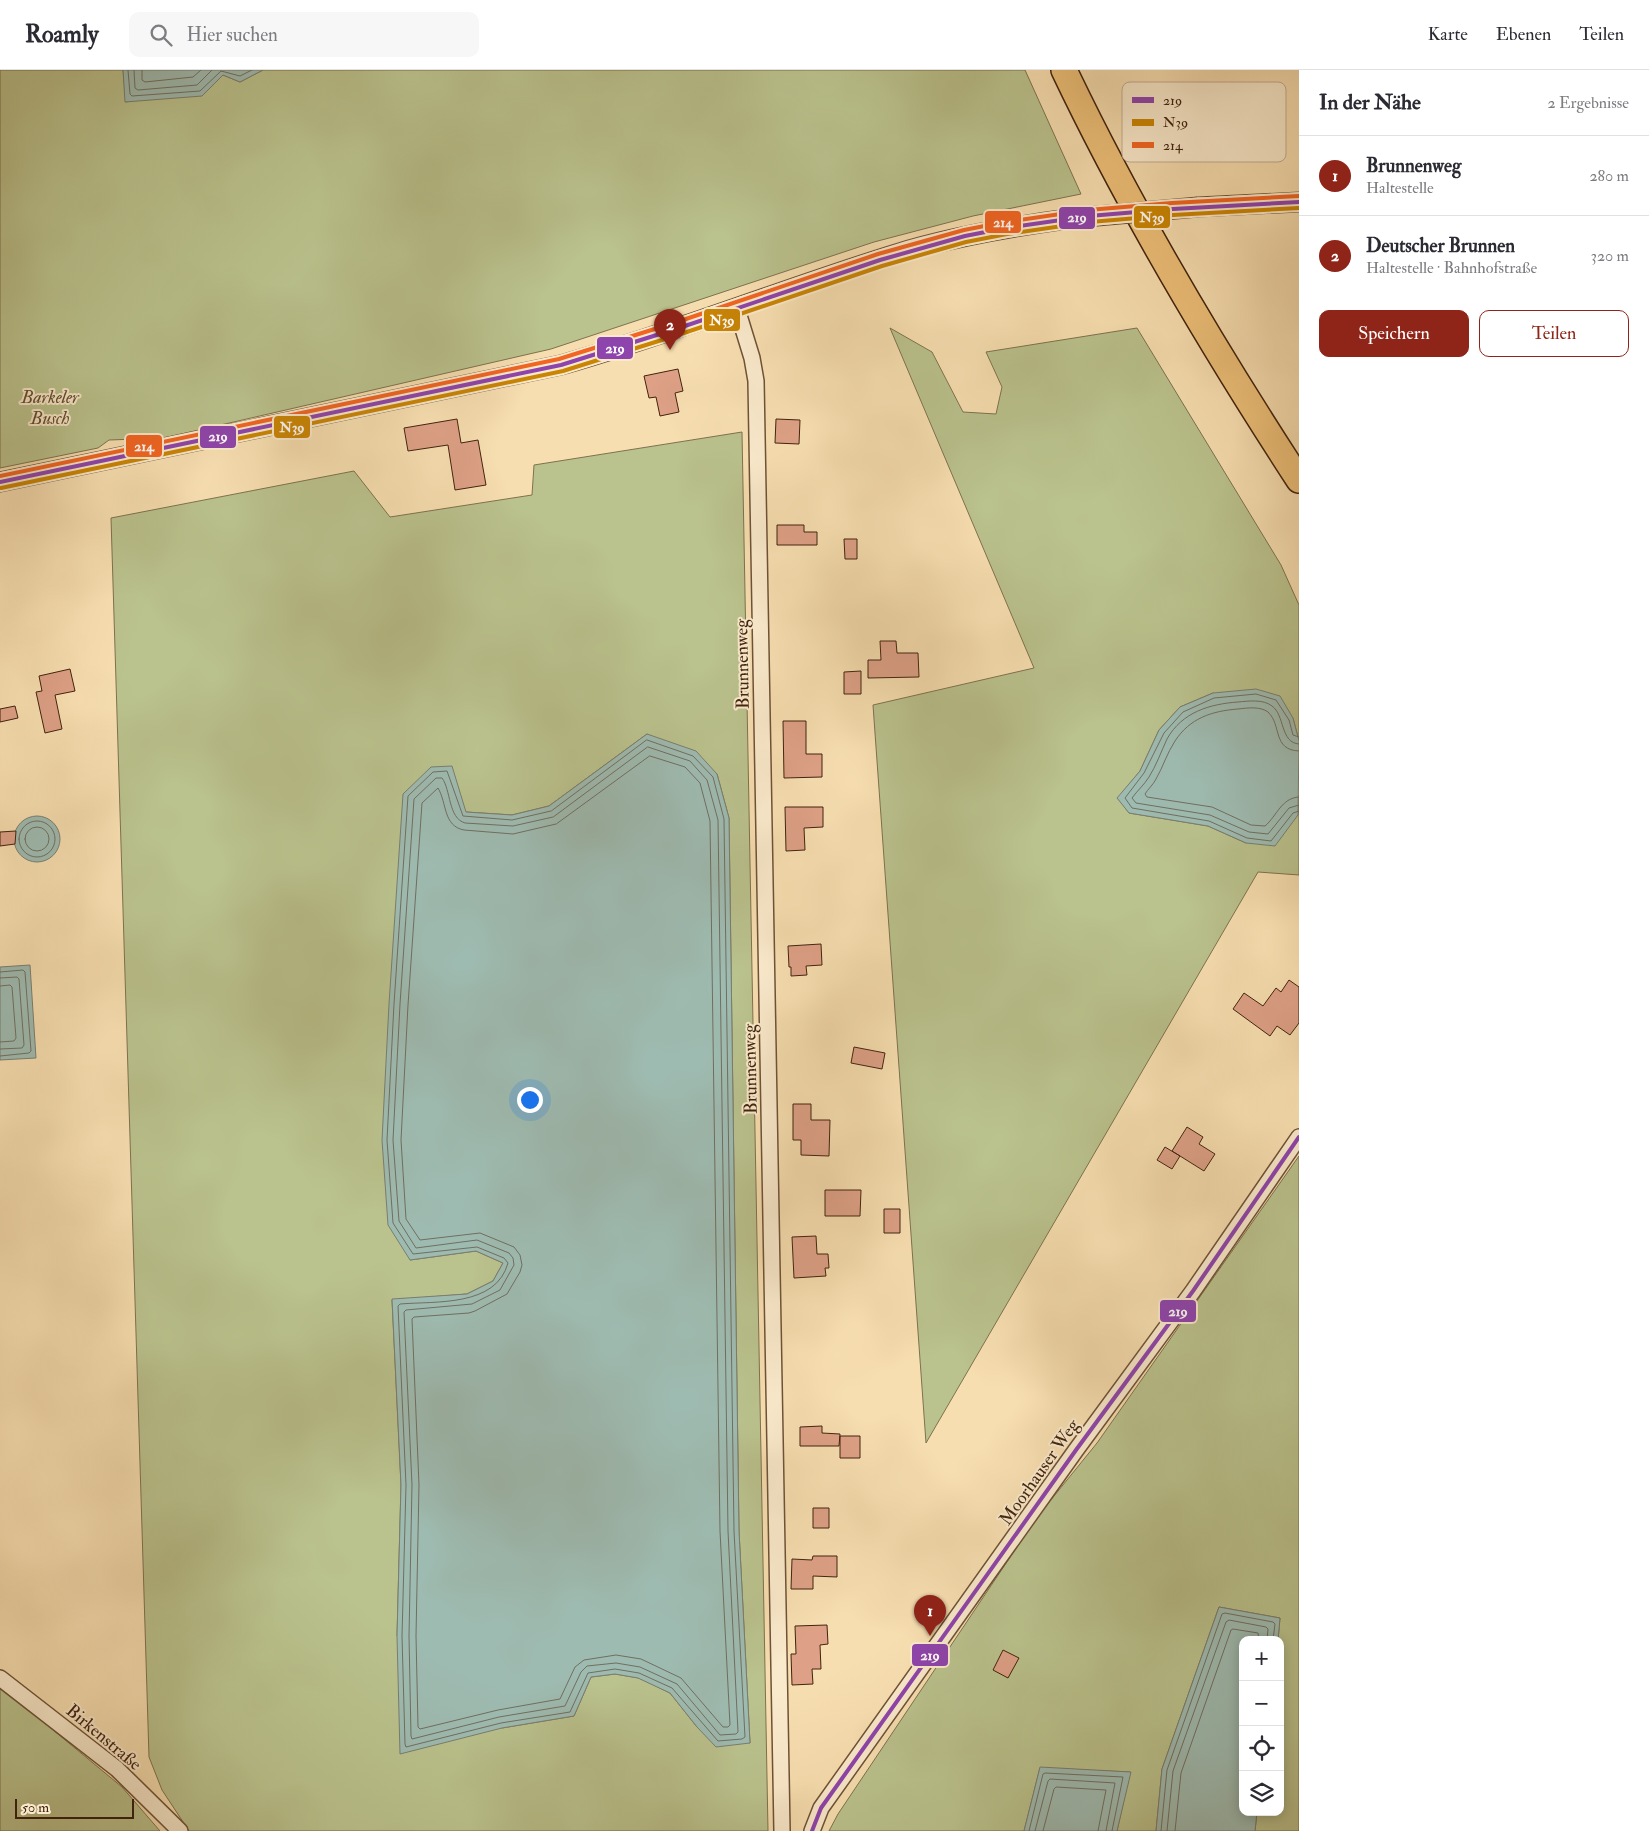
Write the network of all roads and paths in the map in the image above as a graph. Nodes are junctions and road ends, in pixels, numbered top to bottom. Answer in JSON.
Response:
{"nodes":[{"id":1,"x":1064,"y":70,"type":"edge"},
{"id":2,"x":1299,"y":202,"type":"edge"},
{"id":3,"x":737,"y":309,"type":"junction"},
{"id":4,"x":1299,"y":480,"type":"edge"},
{"id":5,"x":0,"y":482,"type":"edge"},
{"id":6,"x":1299,"y":1137,"type":"edge"},
{"id":7,"x":0,"y":1678,"type":"edge"},
{"id":8,"x":180,"y":1831,"type":"edge"},
{"id":9,"x":782,"y":1831,"type":"edge"},
{"id":10,"x":812,"y":1831,"type":"edge"}],
"edges":[{"from":1,"to":4,"type":"highway"},
{"from":2,"to":3,"type":"street","bridge":true},
{"from":3,"to":5,"type":"street"},
{"from":3,"to":9,"type":"street","name":"Brunnenweg"},
{"from":6,"to":10,"type":"street","name":"Moorhauser Weg"},
{"from":7,"to":8,"type":"street","name":"Birkenstraße"}]}
